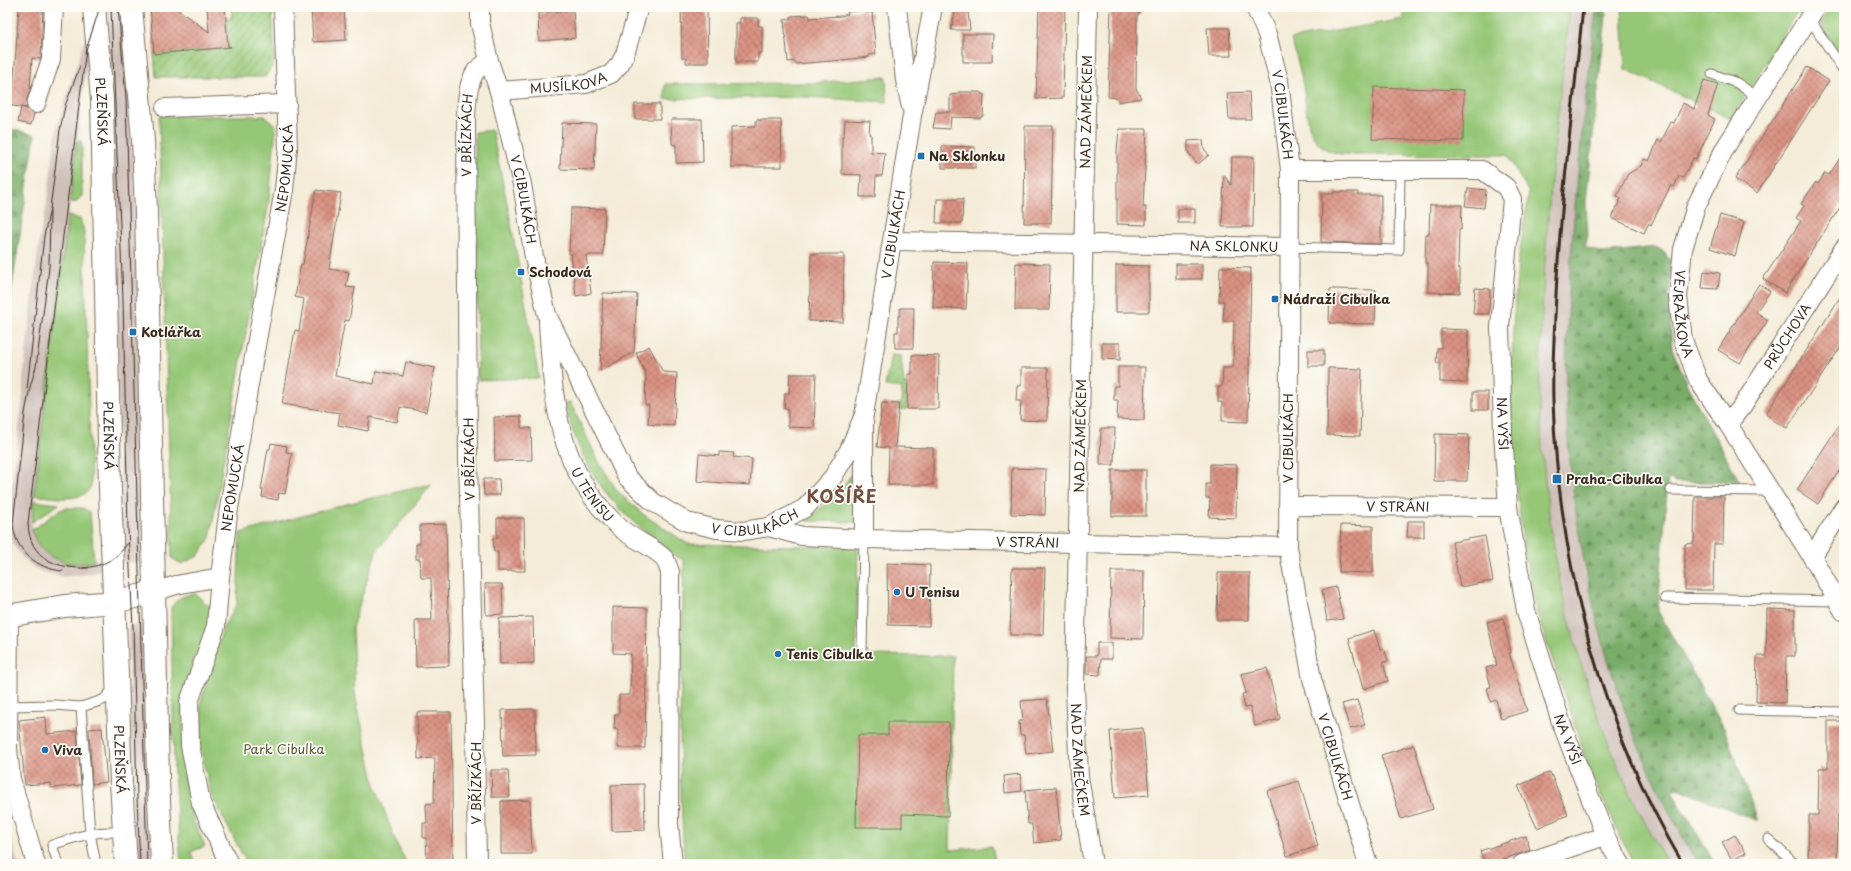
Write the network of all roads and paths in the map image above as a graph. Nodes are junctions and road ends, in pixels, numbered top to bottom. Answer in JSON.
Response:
{"nodes":[{"id":1,"x":54,"y":7,"type":"edge"},
{"id":2,"x":94,"y":7,"type":"edge"},
{"id":3,"x":131,"y":7,"type":"edge"},
{"id":4,"x":283,"y":7,"type":"edge"},
{"id":5,"x":480,"y":7,"type":"edge"},
{"id":6,"x":639,"y":7,"type":"edge"},
{"id":7,"x":897,"y":7,"type":"edge"},
{"id":8,"x":933,"y":7,"type":"edge"},
{"id":9,"x":1088,"y":7,"type":"edge"},
{"id":10,"x":1255,"y":7,"type":"edge"},
{"id":11,"x":1812,"y":12,"type":"edge"},
{"id":12,"x":489,"y":61,"type":"junction"},
{"id":13,"x":1844,"y":71,"type":"edge"},
{"id":14,"x":1712,"y":74,"type":"dead end"},
{"id":15,"x":499,"y":92,"type":"junction"},
{"id":16,"x":1757,"y":97,"type":"junction"},
{"id":17,"x":36,"y":104,"type":"dead end"},
{"id":18,"x":287,"y":104,"type":"junction"},
{"id":19,"x":165,"y":108,"type":"dead end"},
{"id":20,"x":912,"y":116,"type":"junction"},
{"id":21,"x":1290,"y":170,"type":"junction"},
{"id":22,"x":1400,"y":170,"type":"junction"},
{"id":23,"x":893,"y":241,"type":"junction"},
{"id":24,"x":1083,"y":243,"type":"junction"},
{"id":25,"x":1289,"y":247,"type":"junction"},
{"id":26,"x":1844,"y":248,"type":"edge"},
{"id":27,"x":547,"y":315,"type":"junction"},
{"id":28,"x":864,"y":415,"type":"junction"},
{"id":29,"x":1728,"y":424,"type":"junction"},
{"id":30,"x":1671,"y":490,"type":"dead end"},
{"id":31,"x":1770,"y":491,"type":"junction"},
{"id":32,"x":1288,"y":506,"type":"junction"},
{"id":33,"x":1508,"y":507,"type":"junction"},
{"id":34,"x":1844,"y":507,"type":"edge"},
{"id":35,"x":769,"y":528,"type":"junction"},
{"id":36,"x":864,"y":539,"type":"junction"},
{"id":37,"x":1077,"y":543,"type":"junction"},
{"id":38,"x":1288,"y":547,"type":"junction"},
{"id":39,"x":1812,"y":557,"type":"junction"},
{"id":40,"x":220,"y":577,"type":"junction"},
{"id":41,"x":154,"y":592,"type":"junction"},
{"id":42,"x":1665,"y":598,"type":"dead end"},
{"id":43,"x":115,"y":602,"type":"junction"},
{"id":44,"x":1841,"y":606,"type":"edge"},
{"id":45,"x":8,"y":616,"type":"edge"},
{"id":46,"x":862,"y":654,"type":"dead end"},
{"id":47,"x":118,"y":685,"type":"junction"},
{"id":48,"x":8,"y":706,"type":"junction"},
{"id":49,"x":81,"y":707,"type":"junction"},
{"id":50,"x":1739,"y":710,"type":"dead end"},
{"id":51,"x":1844,"y":712,"type":"edge"},
{"id":52,"x":8,"y":748,"type":"edge"},
{"id":53,"x":90,"y":833,"type":"junction"},
{"id":54,"x":124,"y":833,"type":"junction"},
{"id":55,"x":1605,"y":836,"type":"junction"},
{"id":56,"x":1768,"y":840,"type":"dead end"},
{"id":57,"x":36,"y":864,"type":"edge"},
{"id":58,"x":58,"y":864,"type":"edge"},
{"id":59,"x":96,"y":864,"type":"edge"},
{"id":60,"x":126,"y":864,"type":"edge"},
{"id":61,"x":162,"y":864,"type":"edge"},
{"id":62,"x":229,"y":864,"type":"edge"},
{"id":63,"x":477,"y":864,"type":"edge"},
{"id":64,"x":673,"y":864,"type":"edge"},
{"id":65,"x":1093,"y":864,"type":"edge"},
{"id":66,"x":1368,"y":864,"type":"edge"},
{"id":67,"x":1522,"y":864,"type":"edge"},
{"id":68,"x":1621,"y":864,"type":"edge"},
{"id":69,"x":1795,"y":864,"type":"edge"}],
"edges":[{"from":1,"to":17,"type":"street"},
{"from":2,"to":43,"type":"main road","name":"PLZEŇSKÁ"},
{"from":3,"to":41,"type":"main road"},
{"from":4,"to":18,"type":"street","name":"NEPOMUCKÁ"},
{"from":5,"to":12,"type":"street","name":"V CIBULKÁCH"},
{"from":6,"to":15,"type":"street","name":"MUSÍLKOVA"},
{"from":7,"to":20,"type":"street"},
{"from":8,"to":20,"type":"street","name":"V CIBULKÁCH"},
{"from":9,"to":24,"type":"street","name":"NAD ZÁMEČKEM"},
{"from":10,"to":21,"type":"street","name":"V CIBULKÁCH"},
{"from":11,"to":13,"type":"lane"},
{"from":11,"to":16,"type":"street","name":"VEJRAŽKOVA"},
{"from":12,"to":15,"type":"street","name":"V CIBULKÁCH"},
{"from":12,"to":63,"type":"street","name":"V BŘÍZKÁCH"},
{"from":14,"to":16,"type":"lane"},
{"from":15,"to":27,"type":"street","name":"V CIBULKÁCH"},
{"from":16,"to":29,"type":"street","name":"VEJRAŽKOVA"},
{"from":18,"to":19,"type":"street","name":"NEPOMUCKÁ"},
{"from":18,"to":40,"type":"street","name":"NEPOMUCKÁ"},
{"from":20,"to":23,"type":"street","name":"V CIBULKÁCH"},
{"from":21,"to":22,"type":"street","name":"NA VÝŠI"},
{"from":21,"to":25,"type":"street","name":"V CIBULKÁCH"},
{"from":22,"to":25,"type":"lane","name":"NA SKLONKU"},
{"from":22,"to":33,"type":"street","name":"NA VÝŠI"},
{"from":23,"to":24,"type":"street","name":"NA SKLONKU"},
{"from":23,"to":28,"type":"street","name":"V CIBULKÁCH"},
{"from":24,"to":25,"type":"street","name":"NA SKLONKU"},
{"from":24,"to":37,"type":"street","name":"NAD ZÁMEČKEM"},
{"from":25,"to":32,"type":"street","name":"V CIBULKÁCH"},
{"from":26,"to":29,"type":"street","name":"PRŮCHOVA"},
{"from":27,"to":35,"type":"street","name":"V CIBULKÁCH"},
{"from":27,"to":64,"type":"street","name":"U TENISU"},
{"from":28,"to":35,"type":"street","name":"V CIBULKÁCH"},
{"from":28,"to":36,"type":"street"},
{"from":29,"to":31,"type":"street","name":"VEJRAŽKOVA"},
{"from":30,"to":31,"type":"lane"},
{"from":31,"to":39,"type":"street","name":"VEJRAŽKOVA"},
{"from":32,"to":33,"type":"street","name":"V STRÁNI"},
{"from":32,"to":38,"type":"street","name":"V CIBULKÁCH"},
{"from":33,"to":55,"type":"street","name":"NA VÝŠI"},
{"from":34,"to":39,"type":"street"},
{"from":35,"to":36,"type":"street","name":"V STRÁNI"},
{"from":36,"to":37,"type":"street","name":"V STRÁNI"},
{"from":36,"to":46,"type":"lane"},
{"from":37,"to":38,"type":"street","name":"V STRÁNI"},
{"from":37,"to":65,"type":"street","name":"NAD ZÁMEČKEM"},
{"from":38,"to":66,"type":"street","name":"V CIBULKÁCH"},
{"from":39,"to":44,"type":"street","name":"VEJRAŽKOVA"},
{"from":40,"to":41,"type":"street"},
{"from":40,"to":62,"type":"street","name":"NEPOMUCKÁ"},
{"from":41,"to":43,"type":"main road"},
{"from":41,"to":61,"type":"main road"},
{"from":42,"to":44,"type":"lane"},
{"from":43,"to":45,"type":"main road"},
{"from":43,"to":47,"type":"main road","name":"PLZEŇSKÁ"},
{"from":45,"to":48,"type":"street"},
{"from":47,"to":49,"type":"lane"},
{"from":47,"to":54,"type":"main road","name":"PLZEŇSKÁ"},
{"from":48,"to":49,"type":"lane"},
{"from":48,"to":52,"type":"street"},
{"from":49,"to":53,"type":"lane"},
{"from":50,"to":51,"type":"lane"},
{"from":52,"to":57,"type":"street"},
{"from":53,"to":54,"type":"lane"},
{"from":53,"to":58,"type":"lane"},
{"from":53,"to":59,"type":"lane"},
{"from":54,"to":60,"type":"main road","name":"PLZEŇSKÁ"},
{"from":55,"to":67,"type":"street"},
{"from":55,"to":68,"type":"street","name":"NA VÝŠI"},
{"from":56,"to":69,"type":"lane"}]}
